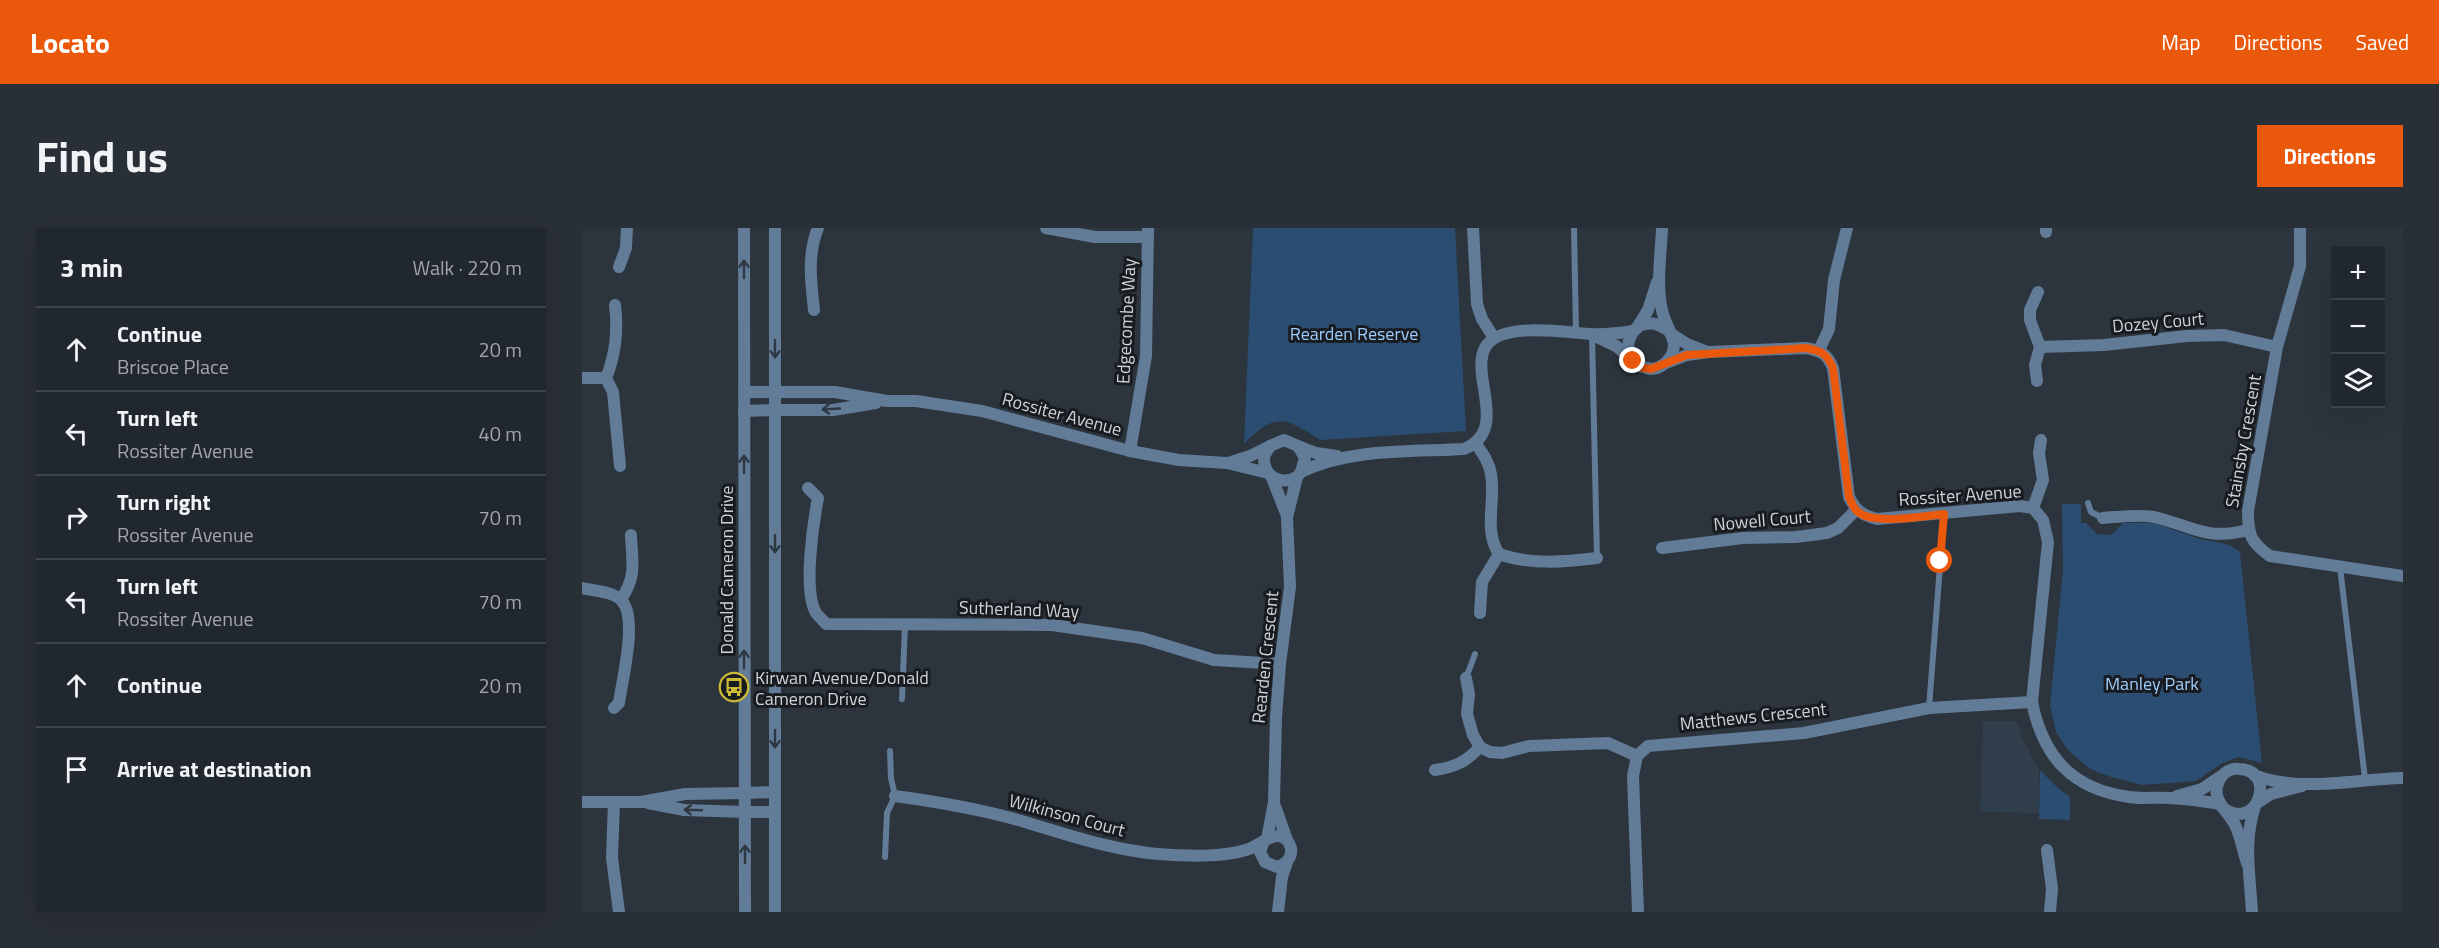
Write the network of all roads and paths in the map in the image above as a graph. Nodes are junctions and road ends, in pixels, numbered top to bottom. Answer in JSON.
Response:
{"nodes":[{"id":1,"x":627,"y":228,"type":"edge"},
{"id":2,"x":744,"y":228,"type":"edge"},
{"id":3,"x":775,"y":228,"type":"edge"},
{"id":4,"x":818,"y":228,"type":"edge"},
{"id":5,"x":1046,"y":228,"type":"edge"},
{"id":6,"x":1473,"y":228,"type":"edge"},
{"id":7,"x":1574,"y":228,"type":"edge"},
{"id":8,"x":1662,"y":228,"type":"edge"},
{"id":9,"x":1847,"y":228,"type":"edge"},
{"id":10,"x":2300,"y":228,"type":"edge"},
{"id":11,"x":1148,"y":232,"type":"edge"},
{"id":12,"x":619,"y":267,"type":"dead end"},
{"id":13,"x":1660,"y":272,"type":"junction"},
{"id":14,"x":2038,"y":292,"type":"dead end"},
{"id":15,"x":615,"y":305,"type":"dead end"},
{"id":16,"x":814,"y":310,"type":"dead end"},
{"id":17,"x":1635,"y":330,"type":"junction"},
{"id":18,"x":1576,"y":332,"type":"junction"},
{"id":19,"x":1669,"y":332,"type":"junction"},
{"id":20,"x":1592,"y":334,"type":"junction"},
{"id":21,"x":1494,"y":338,"type":"junction"},
{"id":22,"x":2040,"y":347,"type":"junction"},
{"id":23,"x":2277,"y":347,"type":"junction"},
{"id":24,"x":1819,"y":350,"type":"junction"},
{"id":25,"x":1709,"y":352,"type":"junction"},
{"id":26,"x":1633,"y":361,"type":"junction"},
{"id":27,"x":1666,"y":363,"type":"junction"},
{"id":28,"x":582,"y":378,"type":"edge"},
{"id":29,"x":606,"y":378,"type":"junction"},
{"id":30,"x":2037,"y":381,"type":"dead end"},
{"id":31,"x":744,"y":392,"type":"junction"},
{"id":32,"x":775,"y":392,"type":"junction"},
{"id":33,"x":886,"y":401,"type":"junction"},
{"id":34,"x":775,"y":410,"type":"junction"},
{"id":35,"x":744,"y":411,"type":"junction"},
{"id":36,"x":2041,"y":440,"type":"dead end"},
{"id":37,"x":1476,"y":444,"type":"junction"},
{"id":38,"x":1270,"y":446,"type":"junction"},
{"id":39,"x":1299,"y":446,"type":"junction"},
{"id":40,"x":1130,"y":451,"type":"junction"},
{"id":41,"x":1341,"y":457,"type":"junction"},
{"id":42,"x":1227,"y":463,"type":"junction"},
{"id":43,"x":620,"y":466,"type":"dead end"},
{"id":44,"x":1270,"y":475,"type":"junction"},
{"id":45,"x":1299,"y":475,"type":"junction"},
{"id":46,"x":808,"y":488,"type":"dead end"},
{"id":47,"x":2088,"y":503,"type":"dead end"},
{"id":48,"x":2033,"y":508,"type":"junction"},
{"id":49,"x":1856,"y":510,"type":"junction"},
{"id":50,"x":1944,"y":514,"type":"junction"},
{"id":51,"x":1287,"y":517,"type":"junction"},
{"id":52,"x":2103,"y":518,"type":"joint"},
{"id":53,"x":2248,"y":530,"type":"junction"},
{"id":54,"x":631,"y":535,"type":"dead end"},
{"id":55,"x":1662,"y":548,"type":"dead end"},
{"id":56,"x":1499,"y":554,"type":"junction"},
{"id":57,"x":1596,"y":558,"type":"joint"},
{"id":58,"x":2340,"y":567,"type":"junction"},
{"id":59,"x":2403,"y":576,"type":"edge"},
{"id":60,"x":582,"y":588,"type":"edge"},
{"id":61,"x":621,"y":599,"type":"junction"},
{"id":62,"x":1480,"y":613,"type":"dead end"},
{"id":63,"x":905,"y":626,"type":"junction"},
{"id":64,"x":1475,"y":654,"type":"dead end"},
{"id":65,"x":1280,"y":664,"type":"junction"},
{"id":66,"x":1466,"y":678,"type":"joint"},
{"id":67,"x":902,"y":699,"type":"dead end"},
{"id":68,"x":2032,"y":702,"type":"junction"},
{"id":69,"x":614,"y":708,"type":"dead end"},
{"id":70,"x":1929,"y":708,"type":"junction"},
{"id":71,"x":1480,"y":747,"type":"junction"},
{"id":72,"x":890,"y":751,"type":"dead end"},
{"id":73,"x":1637,"y":756,"type":"junction"},
{"id":74,"x":1435,"y":770,"type":"dead end"},
{"id":75,"x":2254,"y":775,"type":"junction"},
{"id":76,"x":2222,"y":776,"type":"junction"},
{"id":77,"x":2403,"y":778,"type":"edge"},
{"id":78,"x":2365,"y":779,"type":"junction"},
{"id":79,"x":2312,"y":783,"type":"junction"},
{"id":80,"x":775,"y":792,"type":"junction"},
{"id":81,"x":745,"y":793,"type":"junction"},
{"id":82,"x":895,"y":796,"type":"junction"},
{"id":83,"x":2170,"y":798,"type":"junction"},
{"id":84,"x":582,"y":802,"type":"edge"},
{"id":85,"x":614,"y":802,"type":"junction"},
{"id":86,"x":641,"y":802,"type":"junction"},
{"id":87,"x":1274,"y":802,"type":"junction"},
{"id":88,"x":2256,"y":804,"type":"junction"},
{"id":89,"x":2221,"y":806,"type":"junction"},
{"id":90,"x":745,"y":812,"type":"junction"},
{"id":91,"x":775,"y":812,"type":"junction"},
{"id":92,"x":1266,"y":840,"type":"junction"},
{"id":93,"x":1287,"y":840,"type":"junction"},
{"id":94,"x":2048,"y":850,"type":"dead end"},
{"id":95,"x":1232,"y":853,"type":"junction"},
{"id":96,"x":885,"y":857,"type":"dead end"},
{"id":97,"x":1287,"y":862,"type":"junction"},
{"id":98,"x":1266,"y":863,"type":"junction"},
{"id":99,"x":2247,"y":863,"type":"junction"},
{"id":100,"x":1278,"y":908,"type":"edge"},
{"id":101,"x":619,"y":912,"type":"edge"},
{"id":102,"x":745,"y":912,"type":"edge"},
{"id":103,"x":775,"y":912,"type":"edge"},
{"id":104,"x":1638,"y":912,"type":"edge"},
{"id":105,"x":2050,"y":912,"type":"edge"},
{"id":106,"x":2252,"y":912,"type":"edge"}],
"edges":[{"from":1,"to":12,"type":"street"},
{"from":31,"to":2,"type":"street","name":"Donald Cameron Drive","one_way":true},
{"from":3,"to":32,"type":"street","one_way":true},
{"from":4,"to":16,"type":"street"},
{"from":5,"to":11,"type":"street"},
{"from":6,"to":21,"type":"street"},
{"from":7,"to":18,"type":"lane"},
{"from":8,"to":13,"type":"street"},
{"from":9,"to":24,"type":"street"},
{"from":10,"to":23,"type":"street","name":"Stainsby Crescent"},
{"from":11,"to":40,"type":"street","name":"Edgecombe Way"},
{"from":13,"to":17,"type":"street"},
{"from":13,"to":19,"type":"street"},
{"from":14,"to":22,"type":"street"},
{"from":15,"to":29,"type":"street"},
{"from":17,"to":19,"type":"street"},
{"from":17,"to":20,"type":"street"},
{"from":17,"to":26,"type":"street"},
{"from":18,"to":20,"type":"street"},
{"from":18,"to":21,"type":"street"},
{"from":19,"to":25,"type":"street"},
{"from":19,"to":27,"type":"street"},
{"from":20,"to":26,"type":"street"},
{"from":20,"to":57,"type":"lane"},
{"from":21,"to":37,"type":"street"},
{"from":22,"to":23,"type":"street","name":"Dozey Court"},
{"from":22,"to":30,"type":"street"},
{"from":23,"to":53,"type":"street","name":"Stainsby Crescent"},
{"from":24,"to":25,"type":"street"},
{"from":24,"to":49,"type":"street"},
{"from":25,"to":27,"type":"street"},
{"from":26,"to":27,"type":"street"},
{"from":28,"to":29,"type":"street"},
{"from":29,"to":43,"type":"street"},
{"from":31,"to":32,"type":"street","name":"Rossiter Avenue"},
{"from":31,"to":35,"type":"street","name":"Donald Cameron Drive"},
{"from":32,"to":33,"type":"street","name":"Rossiter Avenue"},
{"from":32,"to":34,"type":"street"},
{"from":33,"to":34,"type":"street","name":"Rossiter Avenue","one_way":true},
{"from":33,"to":40,"type":"street","name":"Rossiter Avenue"},
{"from":34,"to":35,"type":"street","name":"Rossiter Avenue"},
{"from":34,"to":80,"type":"street","one_way":true},
{"from":81,"to":35,"type":"street","name":"Donald Cameron Drive","one_way":true},
{"from":36,"to":48,"type":"street"},
{"from":37,"to":41,"type":"street"},
{"from":37,"to":56,"type":"street"},
{"from":38,"to":39,"type":"street"},
{"from":38,"to":42,"type":"street","name":"Rossiter Avenue"},
{"from":38,"to":44,"type":"street"},
{"from":39,"to":41,"type":"street"},
{"from":39,"to":45,"type":"street"},
{"from":40,"to":42,"type":"street","name":"Rossiter Avenue"},
{"from":41,"to":45,"type":"street"},
{"from":42,"to":44,"type":"street","name":"Rossiter Avenue"},
{"from":44,"to":45,"type":"street"},
{"from":44,"to":51,"type":"street","name":"Rearden Crescent"},
{"from":45,"to":51,"type":"street","name":"Rearden Crescent"},
{"from":46,"to":63,"type":"street","name":"Sutherland Way"},
{"from":47,"to":52,"type":"lane"},
{"from":48,"to":50,"type":"street","name":"Rossiter Avenue"},
{"from":48,"to":68,"type":"street","name":"Rossiter Avenue"},
{"from":49,"to":50,"type":"street","name":"Rossiter Avenue"},
{"from":49,"to":55,"type":"street","name":"Nowell Court"},
{"from":50,"to":70,"type":"lane"},
{"from":51,"to":65,"type":"street","name":"Rearden Crescent"},
{"from":52,"to":53,"type":"street"},
{"from":53,"to":58,"type":"street","name":"Stainsby Crescent"},
{"from":54,"to":61,"type":"street"},
{"from":56,"to":57,"type":"street"},
{"from":56,"to":62,"type":"street"},
{"from":58,"to":59,"type":"street","name":"Stainsby Crescent"},
{"from":58,"to":78,"type":"lane"},
{"from":60,"to":61,"type":"street"},
{"from":61,"to":69,"type":"street"},
{"from":63,"to":65,"type":"street","name":"Sutherland Way"},
{"from":63,"to":67,"type":"lane"},
{"from":64,"to":66,"type":"lane"},
{"from":65,"to":87,"type":"street","name":"Rearden Crescent"},
{"from":66,"to":71,"type":"street"},
{"from":68,"to":70,"type":"street","name":"Matthews Crescent"},
{"from":68,"to":83,"type":"street","name":"Rossiter Avenue"},
{"from":70,"to":73,"type":"street","name":"Matthews Crescent"},
{"from":71,"to":73,"type":"street"},
{"from":71,"to":74,"type":"street"},
{"from":72,"to":82,"type":"lane"},
{"from":73,"to":104,"type":"street"},
{"from":75,"to":76,"type":"street"},
{"from":75,"to":79,"type":"street"},
{"from":75,"to":88,"type":"street"},
{"from":76,"to":83,"type":"street","name":"Rossiter Avenue"},
{"from":76,"to":89,"type":"street"},
{"from":77,"to":78,"type":"street"},
{"from":78,"to":79,"type":"street"},
{"from":79,"to":88,"type":"street"},
{"from":80,"to":81,"type":"street"},
{"from":80,"to":91,"type":"street"},
{"from":81,"to":86,"type":"street"},
{"from":81,"to":90,"type":"street","name":"Donald Cameron Drive"},
{"from":82,"to":95,"type":"street","name":"Wilkinson Court"},
{"from":82,"to":96,"type":"lane"},
{"from":83,"to":89,"type":"street","name":"Rossiter Avenue"},
{"from":84,"to":85,"type":"street"},
{"from":85,"to":86,"type":"street"},
{"from":85,"to":101,"type":"street"},
{"from":90,"to":86,"type":"street","one_way":true},
{"from":87,"to":92,"type":"street","name":"Rearden Crescent"},
{"from":87,"to":93,"type":"street","name":"Rearden Crescent"},
{"from":88,"to":89,"type":"street"},
{"from":88,"to":99,"type":"street"},
{"from":89,"to":99,"type":"street"},
{"from":90,"to":91,"type":"street"},
{"from":102,"to":90,"type":"street","name":"Donald Cameron Drive","one_way":true},
{"from":91,"to":103,"type":"street"},
{"from":92,"to":93,"type":"street"},
{"from":92,"to":95,"type":"street","name":"Wilkinson Court"},
{"from":92,"to":98,"type":"street"},
{"from":93,"to":97,"type":"street"},
{"from":94,"to":105,"type":"street"},
{"from":95,"to":98,"type":"street","name":"Wilkinson Court"},
{"from":97,"to":98,"type":"street"},
{"from":97,"to":100,"type":"street"},
{"from":98,"to":100,"type":"street"},
{"from":99,"to":106,"type":"street"}]}
